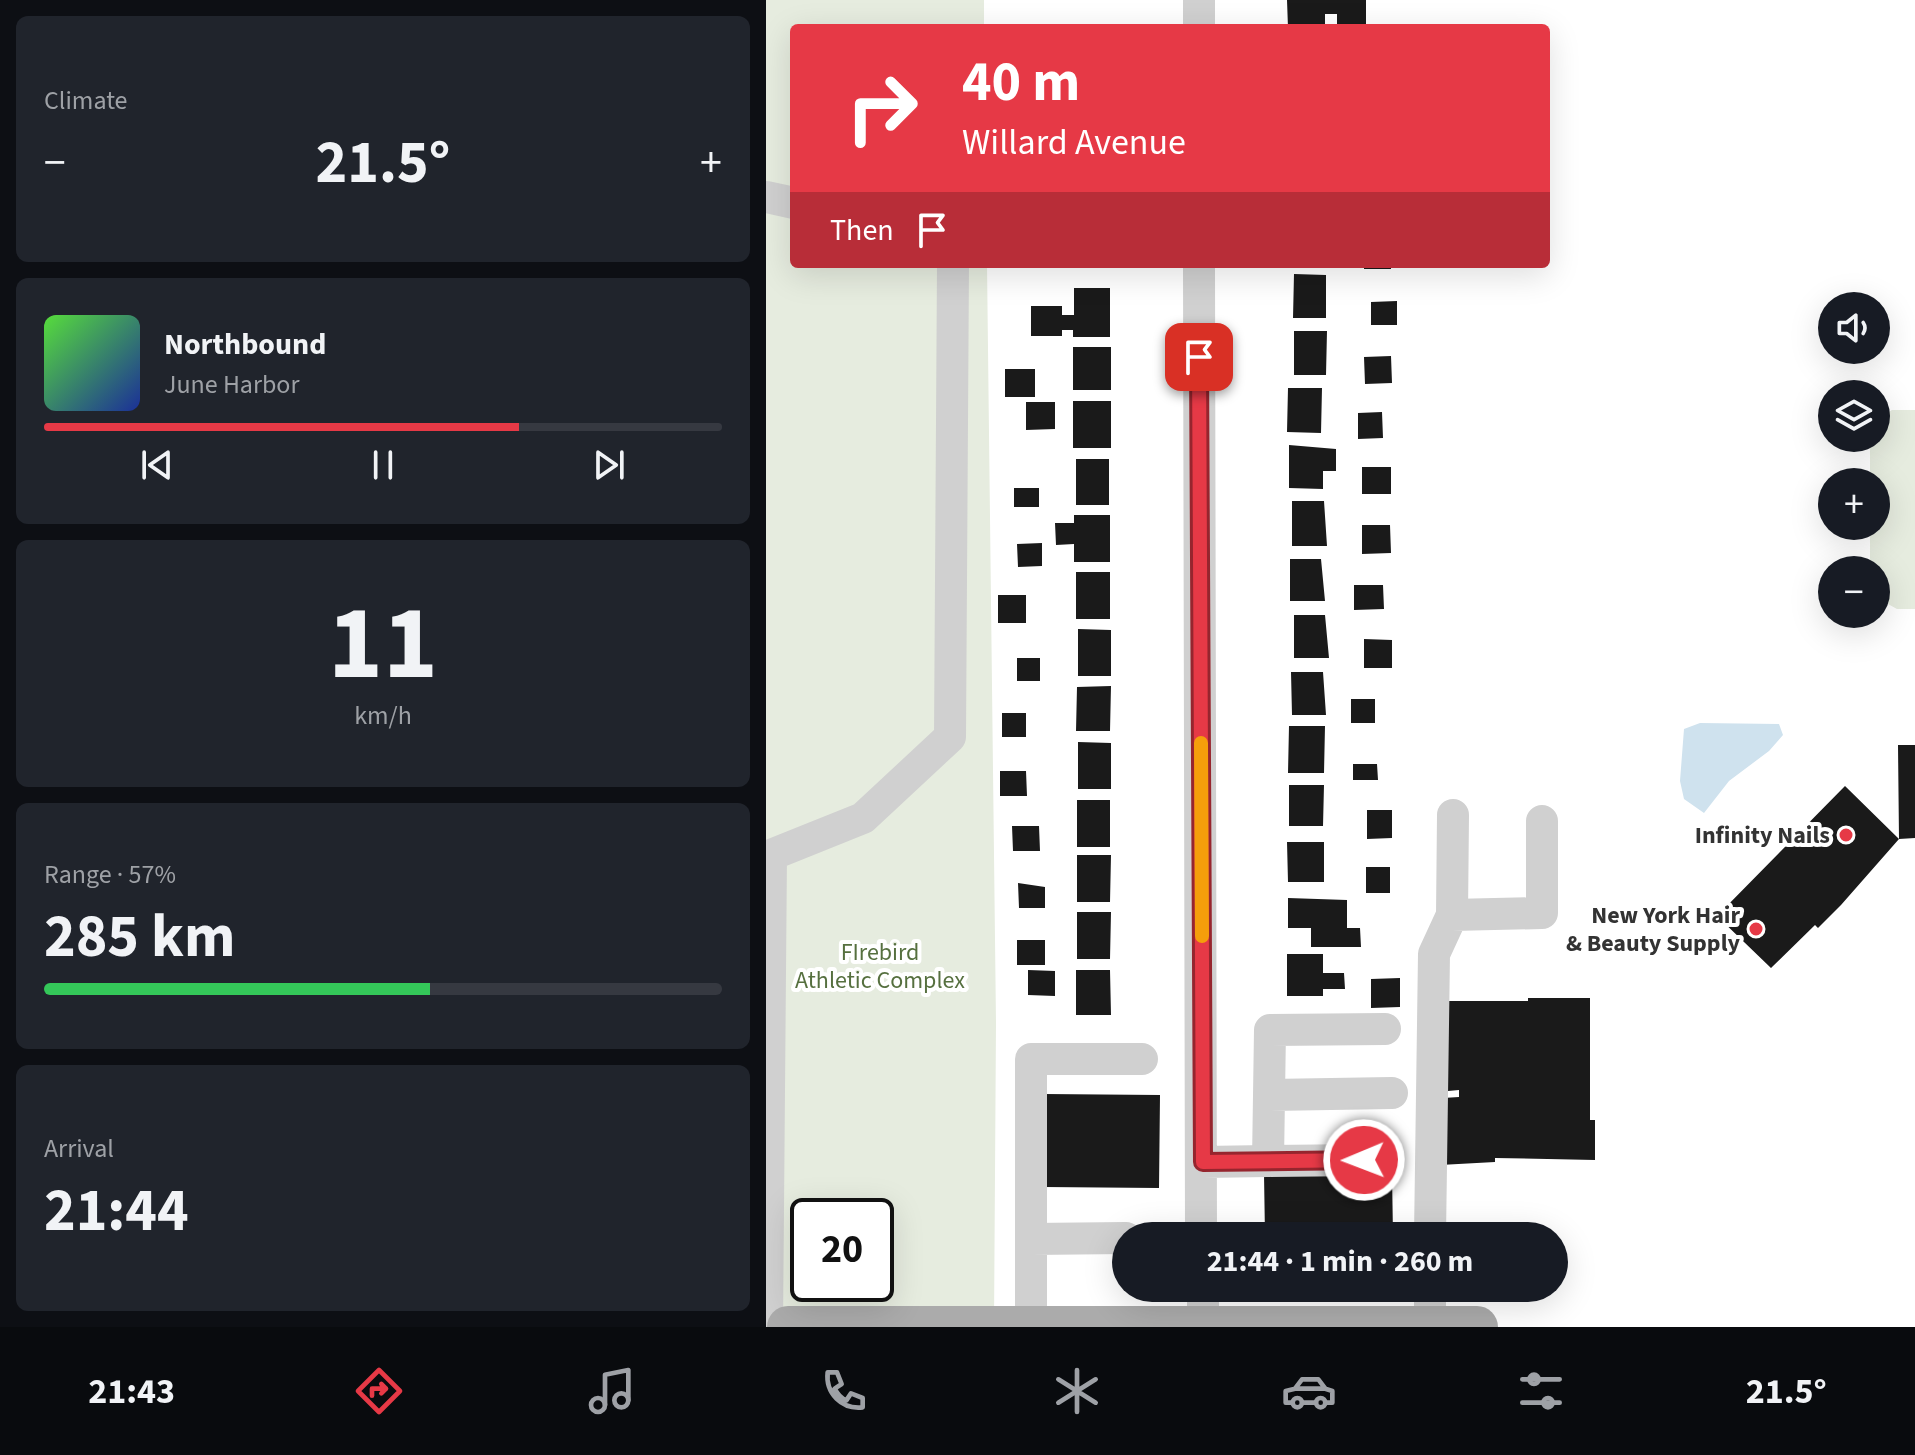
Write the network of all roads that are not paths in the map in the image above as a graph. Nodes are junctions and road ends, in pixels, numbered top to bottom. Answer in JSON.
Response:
{"nodes":[{"id":1,"x":1199,"y":0,"type":"edge"},
{"id":2,"x":1199,"y":24,"type":"edge"},
{"id":3,"x":766,"y":197,"type":"edge"},
{"id":4,"x":790,"y":202,"type":"edge"},
{"id":5,"x":953,"y":268,"type":"edge"},
{"id":6,"x":1199,"y":268,"type":"edge"},
{"id":7,"x":1453,"y":815,"type":"dead end"},
{"id":8,"x":1542,"y":821,"type":"dead end"},
{"id":9,"x":1452,"y":915,"type":"junction"},
{"id":10,"x":1385,"y":1029,"type":"dead end"},
{"id":11,"x":1142,"y":1059,"type":"dead end"},
{"id":12,"x":1392,"y":1093,"type":"dead end"},
{"id":13,"x":1269,"y":1095,"type":"junction"},
{"id":14,"x":1364,"y":1160,"type":"dead end"},
{"id":15,"x":1268,"y":1161,"type":"junction"},
{"id":16,"x":1203,"y":1162,"type":"junction"},
{"id":17,"x":1201,"y":1222,"type":"edge"},
{"id":18,"x":1430,"y":1222,"type":"edge"},
{"id":19,"x":1112,"y":1238,"type":"edge"},
{"id":20,"x":1031,"y":1239,"type":"junction"},
{"id":21,"x":1203,"y":1302,"type":"edge"},
{"id":22,"x":1430,"y":1302,"type":"edge"},
{"id":23,"x":871,"y":1326,"type":"edge"},
{"id":24,"x":1031,"y":1326,"type":"edge"},
{"id":25,"x":1203,"y":1326,"type":"edge"},
{"id":26,"x":767,"y":1327,"type":"edge"},
{"id":27,"x":788,"y":1327,"type":"edge"},
{"id":28,"x":1430,"y":1327,"type":"edge"},
{"id":29,"x":1477,"y":1327,"type":"edge"}],
"edges":[{"from":1,"to":2,"type":"street"},
{"from":3,"to":4,"type":"street"},
{"from":5,"to":26,"type":"street"},
{"from":6,"to":16,"type":"street"},
{"from":7,"to":9,"type":"street"},
{"from":8,"to":9,"type":"street"},
{"from":9,"to":18,"type":"street"},
{"from":10,"to":13,"type":"street"},
{"from":11,"to":20,"type":"street"},
{"from":12,"to":13,"type":"street"},
{"from":13,"to":15,"type":"street"},
{"from":14,"to":15,"type":"street"},
{"from":15,"to":16,"type":"street"},
{"from":16,"to":17,"type":"street"},
{"from":19,"to":20,"type":"street"},
{"from":20,"to":24,"type":"street"},
{"from":21,"to":25,"type":"street"},
{"from":22,"to":28,"type":"street"},
{"from":23,"to":24,"type":"main road"},
{"from":23,"to":27,"type":"main road"},
{"from":24,"to":25,"type":"main road"},
{"from":25,"to":28,"type":"main road"},
{"from":28,"to":29,"type":"main road"}]}
